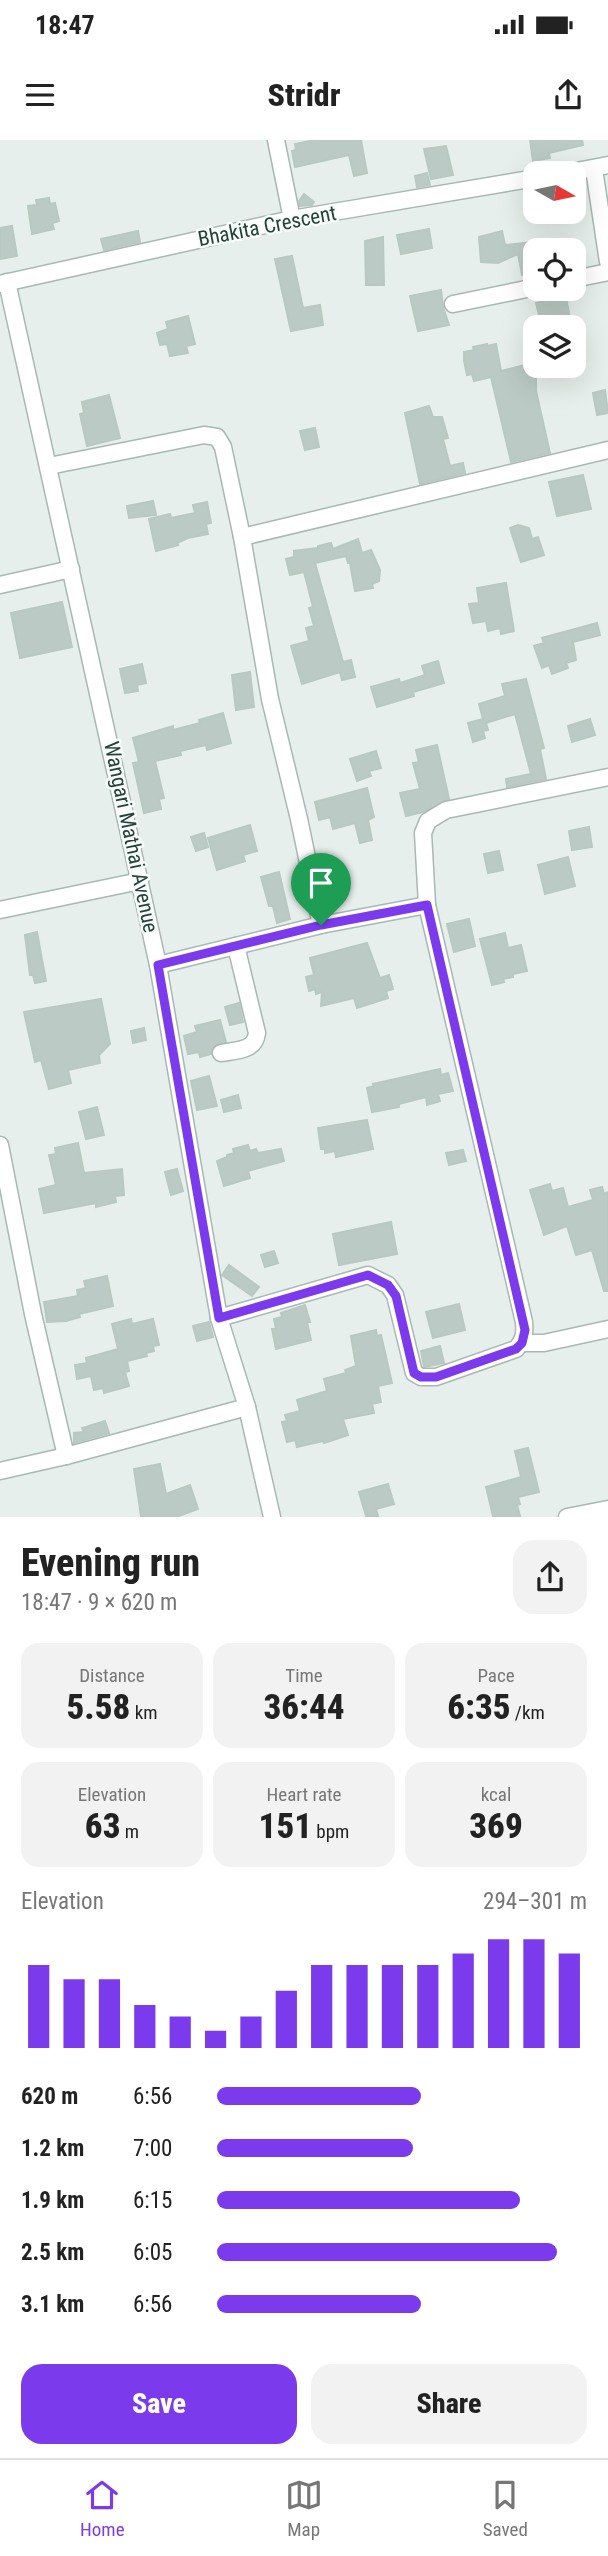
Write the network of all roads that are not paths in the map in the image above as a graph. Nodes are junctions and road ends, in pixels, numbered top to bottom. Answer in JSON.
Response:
{"nodes":[{"id":1,"x":276,"y":140,"type":"edge"},
{"id":2,"x":601,"y":167,"type":"edge"},
{"id":3,"x":523,"y":180,"type":"edge"},
{"id":4,"x":292,"y":219,"type":"junction"},
{"id":5,"x":608,"y":262,"type":"edge"},
{"id":6,"x":608,"y":272,"type":"edge"},
{"id":7,"x":586,"y":277,"type":"edge"},
{"id":8,"x":3,"y":283,"type":"edge"},
{"id":9,"x":523,"y":290,"type":"edge"},
{"id":10,"x":453,"y":304,"type":"dead end"},
{"id":11,"x":608,"y":450,"type":"edge"},
{"id":12,"x":49,"y":466,"type":"junction"},
{"id":13,"x":242,"y":537,"type":"junction"},
{"id":14,"x":71,"y":569,"type":"junction"},
{"id":15,"x":0,"y":585,"type":"edge"},
{"id":16,"x":608,"y":777,"type":"edge"},
{"id":17,"x":140,"y":881,"type":"junction"},
{"id":18,"x":427,"y":905,"type":"junction"},
{"id":19,"x":0,"y":910,"type":"edge"},
{"id":20,"x":321,"y":925,"type":"junction"},
{"id":21,"x":236,"y":946,"type":"junction"},
{"id":22,"x":158,"y":965,"type":"junction"},
{"id":23,"x":221,"y":1053,"type":"dead end"},
{"id":24,"x":0,"y":1145,"type":"edge"},
{"id":25,"x":219,"y":1318,"type":"junction"},
{"id":26,"x":608,"y":1329,"type":"edge"},
{"id":27,"x":522,"y":1343,"type":"junction"},
{"id":28,"x":247,"y":1408,"type":"junction"},
{"id":29,"x":66,"y":1456,"type":"junction"},
{"id":30,"x":0,"y":1471,"type":"edge"},
{"id":31,"x":608,"y":1509,"type":"edge"},
{"id":32,"x":272,"y":1517,"type":"edge"},
{"id":33,"x":568,"y":1517,"type":"edge"}],
"edges":[{"from":1,"to":4,"type":"street"},
{"from":2,"to":5,"type":"street"},
{"from":3,"to":4,"type":"street","name":"Bhakita Crescent"},
{"from":4,"to":8,"type":"street","name":"Bhakita Crescent"},
{"from":6,"to":7,"type":"street"},
{"from":8,"to":12,"type":"street","name":"Wangari Mathai Avenue"},
{"from":9,"to":10,"type":"street"},
{"from":11,"to":13,"type":"street"},
{"from":12,"to":13,"type":"street"},
{"from":12,"to":14,"type":"street","name":"Wangari Mathai Avenue"},
{"from":13,"to":20,"type":"street"},
{"from":14,"to":15,"type":"street"},
{"from":14,"to":17,"type":"street","name":"Wangari Mathai Avenue"},
{"from":16,"to":18,"type":"street"},
{"from":17,"to":19,"type":"street"},
{"from":17,"to":22,"type":"street","name":"Wangari Mathai Avenue"},
{"from":18,"to":20,"type":"street"},
{"from":18,"to":27,"type":"street"},
{"from":20,"to":21,"type":"street"},
{"from":21,"to":22,"type":"street"},
{"from":21,"to":23,"type":"street"},
{"from":22,"to":25,"type":"street","name":"Wangari Mathai Avenue"},
{"from":24,"to":29,"type":"street"},
{"from":25,"to":27,"type":"street"},
{"from":25,"to":28,"type":"street","name":"Wangari Mathai Avenue"},
{"from":26,"to":27,"type":"street"},
{"from":28,"to":29,"type":"street"},
{"from":28,"to":32,"type":"street","name":"Wangari Mathai Avenue"},
{"from":29,"to":30,"type":"street"},
{"from":31,"to":33,"type":"street"}]}
